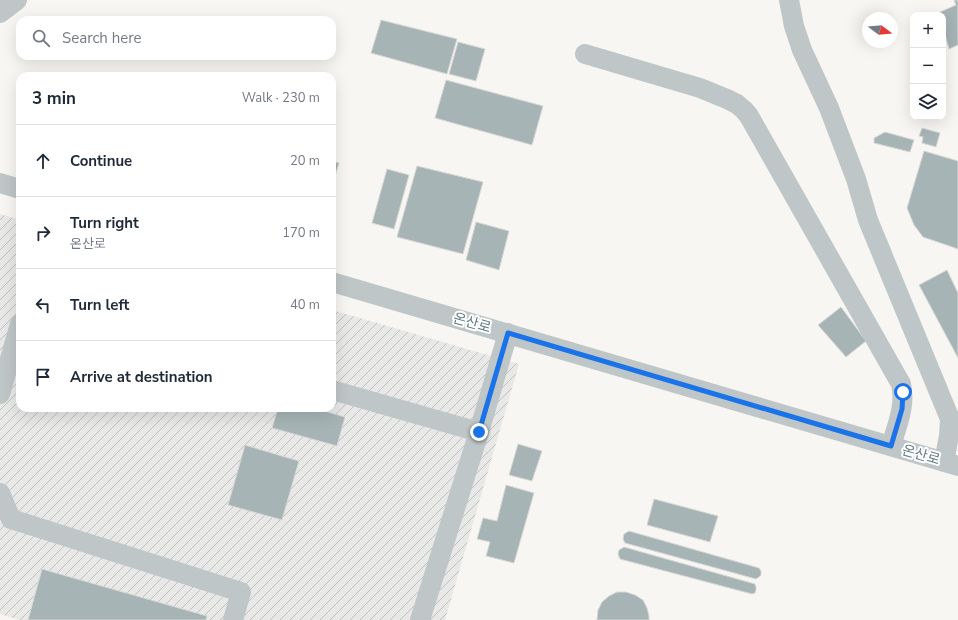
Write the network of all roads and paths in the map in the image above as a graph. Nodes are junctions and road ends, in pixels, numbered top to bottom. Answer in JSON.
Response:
{"nodes":[{"id":1,"x":17,"y":0,"type":"edge"},
{"id":2,"x":791,"y":1,"type":"edge"},
{"id":3,"x":0,"y":13,"type":"edge"},
{"id":4,"x":585,"y":54,"type":"dead end"},
{"id":5,"x":0,"y":184,"type":"edge"},
{"id":6,"x":16,"y":188,"type":"edge"},
{"id":7,"x":336,"y":283,"type":"edge"},
{"id":8,"x":508,"y":333,"type":"junction"},
{"id":9,"x":16,"y":338,"type":"edge"},
{"id":10,"x":336,"y":391,"type":"edge"},
{"id":11,"x":0,"y":394,"type":"edge"},
{"id":12,"x":479,"y":432,"type":"junction"},
{"id":13,"x":891,"y":446,"type":"junction"},
{"id":14,"x":951,"y":464,"type":"edge"},
{"id":15,"x":0,"y":493,"type":"edge"},
{"id":16,"x":233,"y":620,"type":"edge"},
{"id":17,"x":420,"y":620,"type":"edge"}],
"edges":[{"from":1,"to":3,"type":"street"},
{"from":2,"to":14,"type":"street"},
{"from":4,"to":13,"type":"street"},
{"from":5,"to":6,"type":"street"},
{"from":7,"to":8,"type":"street","name":"온산로"},
{"from":8,"to":12,"type":"street"},
{"from":8,"to":13,"type":"street","name":"온산로"},
{"from":9,"to":11,"type":"street"},
{"from":10,"to":12,"type":"street"},
{"from":12,"to":17,"type":"street"},
{"from":13,"to":14,"type":"street","name":"온산로"},
{"from":15,"to":16,"type":"street"}]}
